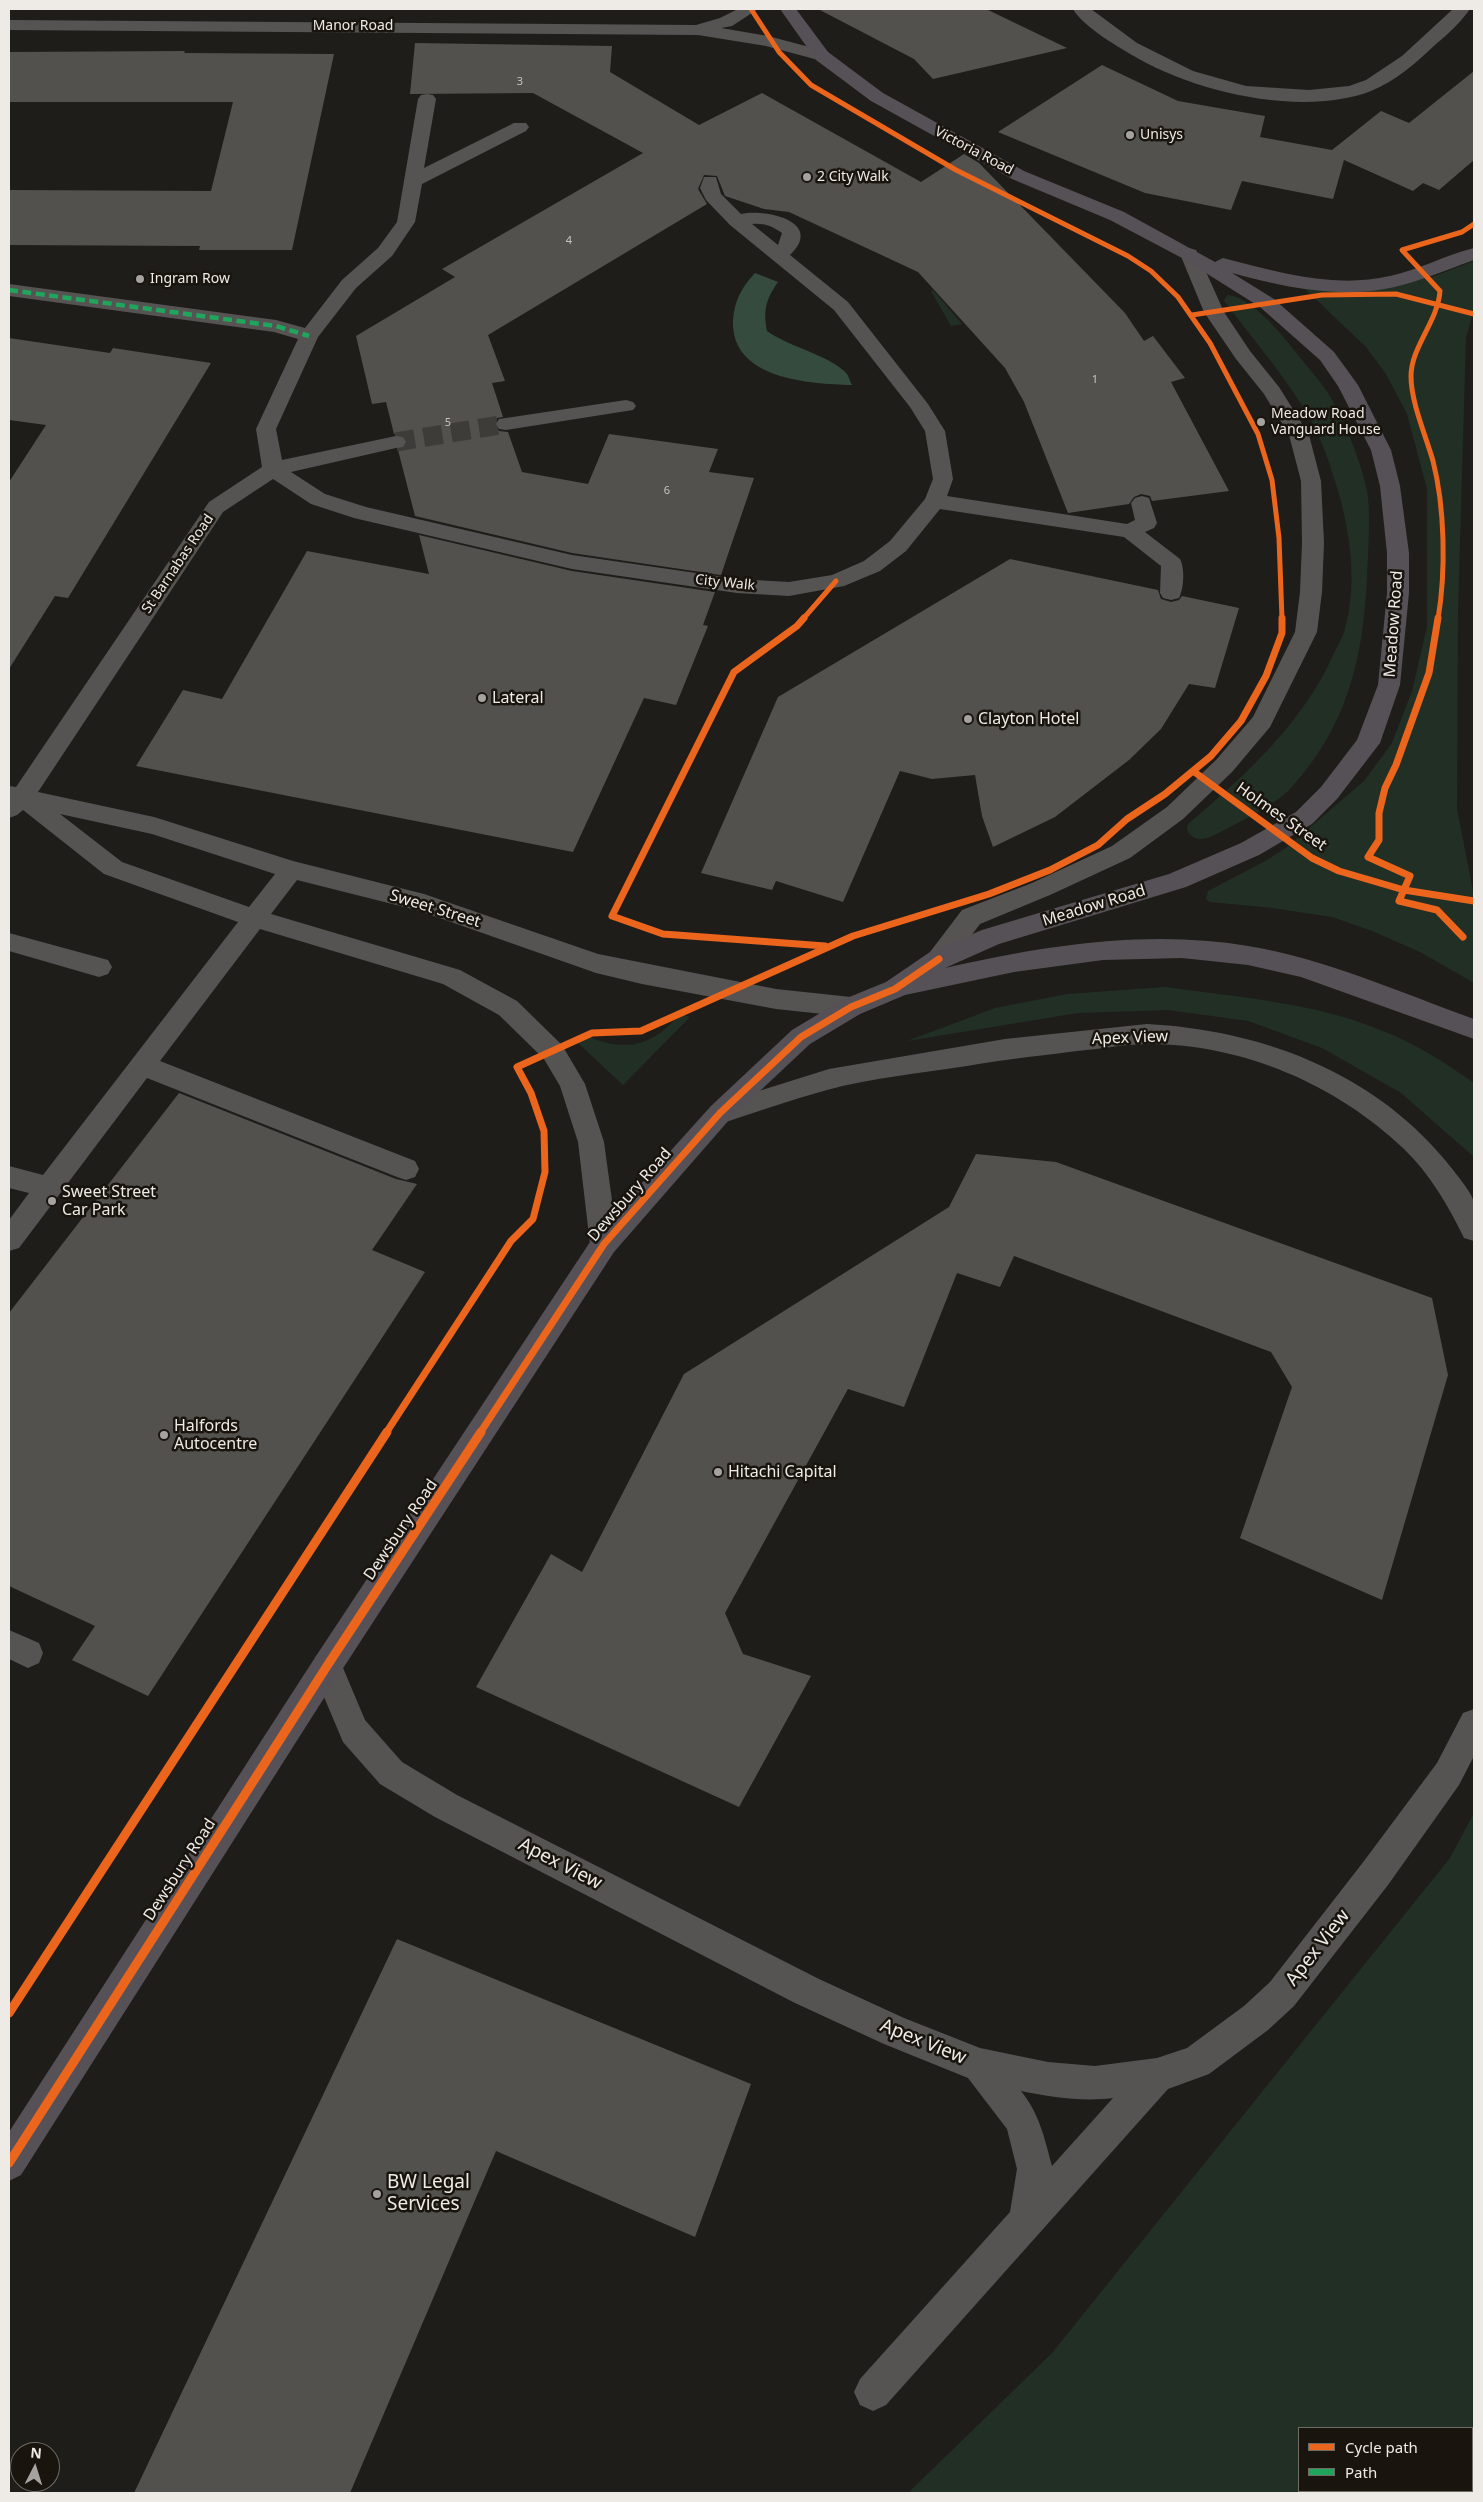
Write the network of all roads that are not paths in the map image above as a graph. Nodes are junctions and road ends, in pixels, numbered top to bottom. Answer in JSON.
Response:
{"nodes":[{"id":1,"x":254,"y":9,"type":"edge"},
{"id":2,"x":750,"y":9,"type":"edge"},
{"id":3,"x":788,"y":9,"type":"edge"},
{"id":4,"x":1081,"y":9,"type":"edge"},
{"id":5,"x":1462,"y":9,"type":"edge"},
{"id":6,"x":9,"y":25,"type":"edge"},
{"id":7,"x":248,"y":26,"type":"junction"},
{"id":8,"x":698,"y":30,"type":"junction"},
{"id":9,"x":822,"y":56,"type":"junction"},
{"id":10,"x":426,"y":99,"type":"dead end"},
{"id":11,"x":520,"y":127,"type":"dead end"},
{"id":12,"x":413,"y":181,"type":"junction"},
{"id":13,"x":710,"y":181,"type":"dead end"},
{"id":14,"x":737,"y":221,"type":"junction"},
{"id":15,"x":1189,"y":254,"type":"junction"},
{"id":16,"x":1474,"y":254,"type":"edge"},
{"id":17,"x":778,"y":255,"type":"junction"},
{"id":18,"x":9,"y":290,"type":"edge"},
{"id":19,"x":309,"y":336,"type":"junction"},
{"id":20,"x":626,"y":406,"type":"dead end"},
{"id":21,"x":506,"y":424,"type":"tunnel mouth"},
{"id":22,"x":396,"y":442,"type":"tunnel mouth"},
{"id":23,"x":273,"y":469,"type":"junction"},
{"id":24,"x":935,"y":501,"type":"junction"},
{"id":25,"x":1142,"y":503,"type":"dead end"},
{"id":26,"x":1130,"y":530,"type":"junction"},
{"id":27,"x":1171,"y":593,"type":"dead end"},
{"id":28,"x":13,"y":800,"type":"edge"},
{"id":29,"x":291,"y":870,"type":"junction"},
{"id":30,"x":254,"y":918,"type":"junction"},
{"id":31,"x":9,"y":942,"type":"edge"},
{"id":32,"x":939,"y":959,"type":"junction"},
{"id":33,"x":99,"y":967,"type":"dead end"},
{"id":34,"x":895,"y":988,"type":"junction"},
{"id":35,"x":851,"y":1007,"type":"junction"},
{"id":36,"x":1474,"y":1029,"type":"edge"},
{"id":37,"x":143,"y":1065,"type":"junction"},
{"id":38,"x":720,"y":1113,"type":"junction"},
{"id":39,"x":406,"y":1169,"type":"dead end"},
{"id":40,"x":9,"y":1177,"type":"edge"},
{"id":41,"x":49,"y":1187,"type":"junction"},
{"id":42,"x":1474,"y":1230,"type":"edge"},
{"id":43,"x":9,"y":1240,"type":"edge"},
{"id":44,"x":604,"y":1244,"type":"junction"},
{"id":45,"x":327,"y":1666,"type":"junction"},
{"id":46,"x":1474,"y":1724,"type":"edge"},
{"id":47,"x":980,"y":2065,"type":"junction"},
{"id":48,"x":1157,"y":2075,"type":"junction"},
{"id":49,"x":9,"y":2163,"type":"edge"},
{"id":50,"x":1027,"y":2220,"type":"junction"},
{"id":51,"x":873,"y":2392,"type":"dead end"}],
"edges":[{"from":1,"to":7,"type":"street"},
{"from":2,"to":8,"type":"street","name":"Manor Road"},
{"from":3,"to":9,"type":"main road","name":"Victoria Road"},
{"from":4,"to":5,"type":"street"},
{"from":6,"to":7,"type":"street","name":"Manor Road"},
{"from":7,"to":8,"type":"street","name":"Manor Road"},
{"from":8,"to":9,"type":"street","name":"Manor Road"},
{"from":9,"to":15,"type":"main road","name":"Victoria Road"},
{"from":10,"to":12,"type":"street"},
{"from":11,"to":12,"type":"street"},
{"from":12,"to":19,"type":"street"},
{"from":13,"to":14,"type":"street","name":"City Walk"},
{"from":14,"to":17,"type":"street","name":"City Walk"},
{"from":14,"to":17,"type":"street"},
{"from":15,"to":16,"type":"main road"},
{"from":15,"to":32,"type":"street"},
{"from":15,"to":32,"type":"main road","name":"Meadow Road"},
{"from":17,"to":24,"type":"street","name":"City Walk"},
{"from":18,"to":19,"type":"street"},
{"from":19,"to":23,"type":"street"},
{"from":20,"to":21,"type":"street"},
{"from":22,"to":23,"type":"street"},
{"from":23,"to":24,"type":"street","name":"City Walk"},
{"from":23,"to":28,"type":"street","name":"St Barnabas Road"},
{"from":24,"to":26,"type":"street"},
{"from":25,"to":26,"type":"street"},
{"from":26,"to":27,"type":"street"},
{"from":28,"to":29,"type":"street","name":"Sweet Street"},
{"from":28,"to":30,"type":"street"},
{"from":29,"to":30,"type":"street"},
{"from":29,"to":35,"type":"street","name":"Sweet Street"},
{"from":30,"to":37,"type":"street"},
{"from":30,"to":44,"type":"street"},
{"from":31,"to":33,"type":"street"},
{"from":32,"to":34,"type":"main road","name":"Meadow Road"},
{"from":34,"to":35,"type":"main road","name":"Dewsbury Road"},
{"from":34,"to":36,"type":"main road"},
{"from":35,"to":38,"type":"main road","name":"Dewsbury Road"},
{"from":37,"to":39,"type":"street"},
{"from":37,"to":41,"type":"street"},
{"from":38,"to":42,"type":"street","name":"Apex View"},
{"from":38,"to":44,"type":"main road","name":"Dewsbury Road"},
{"from":40,"to":41,"type":"street"},
{"from":41,"to":43,"type":"street"},
{"from":44,"to":45,"type":"main road","name":"Dewsbury Road"},
{"from":45,"to":47,"type":"street","name":"Apex View"},
{"from":45,"to":49,"type":"main road","name":"Dewsbury Road"},
{"from":46,"to":48,"type":"street","name":"Apex View"},
{"from":47,"to":48,"type":"street","name":"Apex View"},
{"from":47,"to":50,"type":"street"},
{"from":48,"to":50,"type":"street"},
{"from":50,"to":51,"type":"street"}]}
